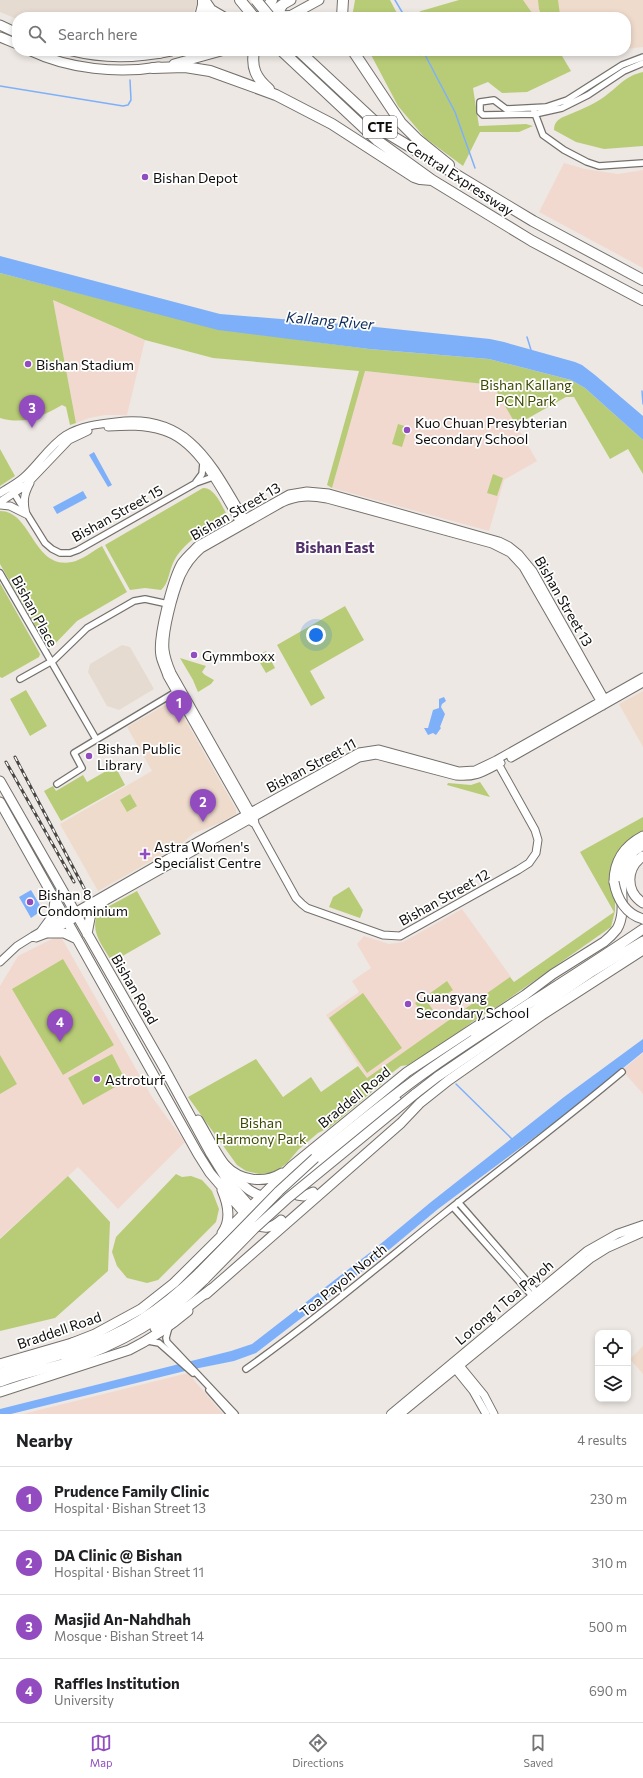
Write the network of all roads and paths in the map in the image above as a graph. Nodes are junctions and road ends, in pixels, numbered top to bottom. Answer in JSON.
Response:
{"nodes":[{"id":1,"x":203,"y":0,"type":"edge"},
{"id":2,"x":240,"y":0,"type":"edge"},
{"id":3,"x":256,"y":0,"type":"edge"},
{"id":4,"x":272,"y":0,"type":"edge"},
{"id":5,"x":319,"y":0,"type":"edge"},
{"id":6,"x":343,"y":0,"type":"edge"},
{"id":7,"x":287,"y":2,"type":"edge"},
{"id":8,"x":201,"y":12,"type":"edge"},
{"id":9,"x":214,"y":12,"type":"edge"},
{"id":10,"x":250,"y":12,"type":"edge"},
{"id":11,"x":264,"y":12,"type":"edge"},
{"id":12,"x":269,"y":12,"type":"edge"},
{"id":13,"x":270,"y":12,"type":"edge"},
{"id":14,"x":278,"y":12,"type":"edge"},
{"id":15,"x":296,"y":12,"type":"edge"},
{"id":16,"x":342,"y":12,"type":"edge"},
{"id":17,"x":0,"y":25,"type":"edge"},
{"id":18,"x":12,"y":31,"type":"edge"},
{"id":19,"x":0,"y":37,"type":"edge"},
{"id":20,"x":12,"y":42,"type":"edge"},
{"id":21,"x":46,"y":56,"type":"edge"},
{"id":22,"x":100,"y":56,"type":"edge"},
{"id":23,"x":140,"y":56,"type":"edge"},
{"id":24,"x":205,"y":56,"type":"edge"},
{"id":25,"x":253,"y":56,"type":"edge"},
{"id":26,"x":286,"y":56,"type":"edge"},
{"id":27,"x":304,"y":56,"type":"edge"},
{"id":28,"x":357,"y":56,"type":"edge"},
{"id":29,"x":360,"y":56,"type":"edge"},
{"id":30,"x":643,"y":57,"type":"edge"},
{"id":31,"x":643,"y":63,"type":"edge"},
{"id":32,"x":153,"y":68,"type":"junction"},
{"id":33,"x":368,"y":72,"type":"junction"},
{"id":34,"x":276,"y":95,"type":"junction"},
{"id":35,"x":534,"y":111,"type":"junction"},
{"id":36,"x":643,"y":163,"type":"edge"},
{"id":37,"x":432,"y":180,"type":"junction"},
{"id":38,"x":474,"y":186,"type":"junction"},
{"id":39,"x":643,"y":280,"type":"edge"},
{"id":40,"x":643,"y":300,"type":"edge"},
{"id":41,"x":203,"y":463,"type":"junction"},
{"id":42,"x":214,"y":473,"type":"junction"},
{"id":43,"x":34,"y":477,"type":"junction"},
{"id":44,"x":196,"y":482,"type":"junction"},
{"id":45,"x":12,"y":490,"type":"junction"},
{"id":46,"x":0,"y":494,"type":"edge"},
{"id":47,"x":0,"y":503,"type":"edge"},
{"id":48,"x":26,"y":514,"type":"junction"},
{"id":49,"x":243,"y":522,"type":"junction"},
{"id":50,"x":0,"y":573,"type":"edge"},
{"id":51,"x":168,"y":604,"type":"junction"},
{"id":52,"x":50,"y":662,"type":"junction"},
{"id":53,"x":643,"y":677,"type":"edge"},
{"id":54,"x":20,"y":679,"type":"dead end"},
{"id":55,"x":643,"y":683,"type":"edge"},
{"id":56,"x":180,"y":692,"type":"junction"},
{"id":57,"x":604,"y":702,"type":"junction"},
{"id":58,"x":94,"y":740,"type":"junction"},
{"id":59,"x":497,"y":762,"type":"junction"},
{"id":60,"x":0,"y":781,"type":"edge"},
{"id":61,"x":57,"y":784,"type":"dead end"},
{"id":62,"x":0,"y":802,"type":"edge"},
{"id":63,"x":251,"y":817,"type":"junction"},
{"id":64,"x":643,"y":836,"type":"edge"},
{"id":65,"x":643,"y":845,"type":"edge"},
{"id":66,"x":643,"y":850,"type":"edge"},
{"id":67,"x":643,"y":856,"type":"edge"},
{"id":68,"x":626,"y":863,"type":"junction"},
{"id":69,"x":55,"y":900,"type":"junction"},
{"id":70,"x":643,"y":903,"type":"edge"},
{"id":71,"x":100,"y":904,"type":"junction"},
{"id":72,"x":76,"y":914,"type":"junction"},
{"id":73,"x":67,"y":919,"type":"junction"},
{"id":74,"x":643,"y":919,"type":"edge"},
{"id":75,"x":643,"y":929,"type":"edge"},
{"id":76,"x":45,"y":932,"type":"junction"},
{"id":77,"x":643,"y":933,"type":"edge"},
{"id":78,"x":87,"y":934,"type":"junction"},
{"id":79,"x":77,"y":939,"type":"junction"},
{"id":80,"x":643,"y":941,"type":"edge"},
{"id":81,"x":613,"y":949,"type":"junction"},
{"id":82,"x":643,"y":950,"type":"edge"},
{"id":83,"x":0,"y":962,"type":"edge"},
{"id":84,"x":0,"y":966,"type":"edge"},
{"id":85,"x":502,"y":1011,"type":"junction"},
{"id":86,"x":516,"y":1011,"type":"junction"},
{"id":87,"x":622,"y":1072,"type":"dead end"},
{"id":88,"x":167,"y":1074,"type":"junction"},
{"id":89,"x":405,"y":1084,"type":"junction"},
{"id":90,"x":417,"y":1098,"type":"junction"},
{"id":91,"x":225,"y":1165,"type":"junction"},
{"id":92,"x":292,"y":1166,"type":"junction"},
{"id":93,"x":210,"y":1173,"type":"junction"},
{"id":94,"x":294,"y":1187,"type":"junction"},
{"id":95,"x":313,"y":1192,"type":"junction"},
{"id":96,"x":261,"y":1196,"type":"junction"},
{"id":97,"x":458,"y":1202,"type":"junction"},
{"id":98,"x":453,"y":1206,"type":"junction"},
{"id":99,"x":248,"y":1210,"type":"junction"},
{"id":100,"x":643,"y":1225,"type":"edge"},
{"id":101,"x":264,"y":1228,"type":"junction"},
{"id":102,"x":643,"y":1232,"type":"edge"},
{"id":103,"x":213,"y":1245,"type":"junction"},
{"id":104,"x":257,"y":1249,"type":"junction"},
{"id":105,"x":202,"y":1276,"type":"junction"},
{"id":106,"x":211,"y":1289,"type":"junction"},
{"id":107,"x":534,"y":1294,"type":"junction"},
{"id":108,"x":173,"y":1297,"type":"junction"},
{"id":109,"x":540,"y":1300,"type":"junction"},
{"id":110,"x":169,"y":1327,"type":"junction"},
{"id":111,"x":148,"y":1340,"type":"junction"},
{"id":112,"x":72,"y":1343,"type":"junction"},
{"id":113,"x":182,"y":1360,"type":"junction"},
{"id":114,"x":0,"y":1364,"type":"edge"},
{"id":115,"x":62,"y":1364,"type":"junction"},
{"id":116,"x":455,"y":1365,"type":"junction"},
{"id":117,"x":246,"y":1369,"type":"dead end"},
{"id":118,"x":0,"y":1373,"type":"edge"},
{"id":119,"x":195,"y":1373,"type":"junction"},
{"id":120,"x":0,"y":1382,"type":"edge"},
{"id":121,"x":0,"y":1392,"type":"edge"},
{"id":122,"x":230,"y":1414,"type":"edge"},
{"id":123,"x":235,"y":1414,"type":"edge"},
{"id":124,"x":391,"y":1414,"type":"edge"},
{"id":125,"x":400,"y":1414,"type":"edge"},
{"id":126,"x":486,"y":1414,"type":"edge"},
{"id":127,"x":494,"y":1414,"type":"edge"}],
"edges":[{"from":1,"to":8,"type":"highway"},
{"from":1,"to":9,"type":"highway"},
{"from":2,"to":10,"type":"highway"},
{"from":3,"to":12,"type":"highway","bridge":true},
{"from":4,"to":11,"type":"highway"},
{"from":5,"to":15,"type":"main road"},
{"from":6,"to":16,"type":"highway"},
{"from":7,"to":13,"type":"main road"},
{"from":7,"to":14,"type":"highway"},
{"from":17,"to":18,"type":"main road"},
{"from":19,"to":20,"type":"main road"},
{"from":21,"to":32,"type":"main road"},
{"from":22,"to":23,"type":"main road"},
{"from":24,"to":32,"type":"main road"},
{"from":25,"to":34,"type":"highway"},
{"from":26,"to":37,"type":"highway","name":"Central Expressway","number":"CTE"},
{"from":27,"to":38,"type":"highway","name":"Central Expressway","number":"CTE"},
{"from":28,"to":33,"type":"highway"},
{"from":29,"to":33,"type":"highway"},
{"from":30,"to":35,"type":"street"},
{"from":31,"to":35,"type":"street"},
{"from":32,"to":34,"type":"highway"},
{"from":33,"to":38,"type":"highway"},
{"from":34,"to":37,"type":"highway"},
{"from":35,"to":35,"type":"street"},
{"from":35,"to":36,"type":"street"},
{"from":37,"to":40,"type":"highway","name":"Central Expressway","number":"CTE"},
{"from":38,"to":39,"type":"highway","name":"Central Expressway","number":"CTE"},
{"from":41,"to":42,"type":"street"},
{"from":41,"to":43,"type":"street"},
{"from":41,"to":44,"type":"street"},
{"from":42,"to":44,"type":"street","name":"Bishan Street 15"},
{"from":42,"to":45,"type":"street"},
{"from":42,"to":49,"type":"street"},
{"from":43,"to":45,"type":"street"},
{"from":43,"to":48,"type":"street"},
{"from":44,"to":48,"type":"street","name":"Bishan Street 15"},
{"from":45,"to":46,"type":"street"},
{"from":45,"to":47,"type":"street"},
{"from":45,"to":48,"type":"street","name":"Bishan Street 15"},
{"from":47,"to":48,"type":"street"},
{"from":49,"to":51,"type":"street","name":"Bishan Street 13"},
{"from":49,"to":56,"type":"street","name":"Bishan Street 13"},
{"from":49,"to":57,"type":"street","name":"Bishan Street 13"},
{"from":50,"to":52,"type":"street","name":"Bishan Place"},
{"from":51,"to":52,"type":"street","name":"Bishan Place"},
{"from":51,"to":56,"type":"street","name":"Bishan Street 13"},
{"from":52,"to":54,"type":"street","name":"Bishan Place"},
{"from":52,"to":58,"type":"street","name":"Bishan Place"},
{"from":53,"to":57,"type":"street","name":"Bishan Street 11"},
{"from":55,"to":57,"type":"street","name":"Bishan Street 11"},
{"from":56,"to":58,"type":"street"},
{"from":56,"to":63,"type":"street","name":"Bishan Street 13"},
{"from":57,"to":59,"type":"street","name":"Bishan Street 11"},
{"from":58,"to":61,"type":"street"},
{"from":59,"to":63,"type":"street","name":"Bishan Street 11"},
{"from":59,"to":63,"type":"street","name":"Bishan Street 12"},
{"from":60,"to":72,"type":"main road","name":"Bishan Road"},
{"from":62,"to":69,"type":"main road","name":"Bishan Road"},
{"from":63,"to":71,"type":"street","name":"Bishan Street 11"},
{"from":63,"to":72,"type":"street","name":"Bishan Street 11"},
{"from":64,"to":74,"type":"main road","bridge":true},
{"from":65,"to":68,"type":"main road"},
{"from":66,"to":68,"type":"main road"},
{"from":67,"to":70,"type":"main road"},
{"from":68,"to":85,"type":"main road","name":"Braddell Road"},
{"from":69,"to":73,"type":"main road","name":"Bishan Road"},
{"from":69,"to":76,"type":"main road"},
{"from":71,"to":72,"type":"street","name":"Bishan Street 11"},
{"from":71,"to":78,"type":"main road"},
{"from":72,"to":73,"type":"street"},
{"from":72,"to":78,"type":"main road","name":"Bishan Road"},
{"from":73,"to":76,"type":"street"},
{"from":73,"to":79,"type":"main road","name":"Bishan Road"},
{"from":75,"to":81,"type":"main road","name":"Braddell Road"},
{"from":76,"to":79,"type":"main road"},
{"from":76,"to":83,"type":"street"},
{"from":76,"to":84,"type":"street"},
{"from":77,"to":81,"type":"main road","name":"Braddell Road"},
{"from":78,"to":88,"type":"main road","name":"Bishan Road"},
{"from":79,"to":93,"type":"main road","name":"Bishan Road"},
{"from":80,"to":90,"type":"main road","name":"Braddell Road"},
{"from":81,"to":86,"type":"main road","name":"Braddell Road"},
{"from":82,"to":90,"type":"main road","name":"Braddell Road"},
{"from":85,"to":89,"type":"main road"},
{"from":85,"to":92,"type":"main road","name":"Braddell Road"},
{"from":86,"to":89,"type":"main road","name":"Braddell Road"},
{"from":86,"to":94,"type":"main road"},
{"from":87,"to":97,"type":"street","name":"Toa Payoh North"},
{"from":88,"to":91,"type":"main road"},
{"from":88,"to":99,"type":"main road","name":"Bishan Road"},
{"from":89,"to":105,"type":"main road","name":"Braddell Road","bridge":true},
{"from":90,"to":95,"type":"main road"},
{"from":90,"to":104,"type":"main road","name":"Braddell Road"},
{"from":90,"to":105,"type":"main road","name":"Braddell Road","bridge":true},
{"from":91,"to":92,"type":"main road"},
{"from":91,"to":96,"type":"main road"},
{"from":92,"to":96,"type":"main road","name":"Braddell Road"},
{"from":93,"to":99,"type":"main road","name":"Bishan Road"},
{"from":93,"to":103,"type":"main road"},
{"from":94,"to":95,"type":"main road"},
{"from":94,"to":96,"type":"main road"},
{"from":95,"to":101,"type":"main road"},
{"from":96,"to":99,"type":"main road","name":"Braddell Road"},
{"from":97,"to":98,"type":"street","name":"Toa Payoh North"},
{"from":97,"to":107,"type":"street"},
{"from":98,"to":107,"type":"street"},
{"from":98,"to":117,"type":"street","name":"Toa Payoh North"},
{"from":99,"to":101,"type":"main road"},
{"from":99,"to":103,"type":"main road","name":"Braddell Road"},
{"from":100,"to":107,"type":"main road","name":"Lorong 1 Toa Payoh"},
{"from":101,"to":104,"type":"main road"},
{"from":102,"to":109,"type":"main road","name":"Lorong 1 Toa Payoh"},
{"from":103,"to":112,"type":"main road","name":"Braddell Road"},
{"from":104,"to":106,"type":"main road","name":"Braddell Road"},
{"from":105,"to":108,"type":"main road","name":"Braddell Road"},
{"from":105,"to":115,"type":"main road","name":"Braddell Road"},
{"from":106,"to":110,"type":"main road","name":"Braddell Road"},
{"from":106,"to":115,"type":"main road"},
{"from":107,"to":109,"type":"street"},
{"from":107,"to":116,"type":"main road","name":"Lorong 1 Toa Payoh"},
{"from":108,"to":112,"type":"main road"},
{"from":108,"to":118,"type":"main road","name":"Braddell Road"},
{"from":109,"to":116,"type":"main road","name":"Lorong 1 Toa Payoh"},
{"from":110,"to":111,"type":"main road","name":"Braddell Road"},
{"from":110,"to":113,"type":"street"},
{"from":111,"to":113,"type":"street"},
{"from":111,"to":121,"type":"main road","name":"Braddell Road"},
{"from":112,"to":114,"type":"main road","name":"Braddell Road"},
{"from":113,"to":119,"type":"street"},
{"from":115,"to":120,"type":"main road","name":"Braddell Road"},
{"from":116,"to":124,"type":"main road","name":"Lorong 1 Toa Payoh"},
{"from":116,"to":125,"type":"main road","name":"Lorong 1 Toa Payoh"},
{"from":116,"to":126,"type":"street"},
{"from":116,"to":127,"type":"street"},
{"from":119,"to":122,"type":"street"},
{"from":119,"to":123,"type":"street"}]}
